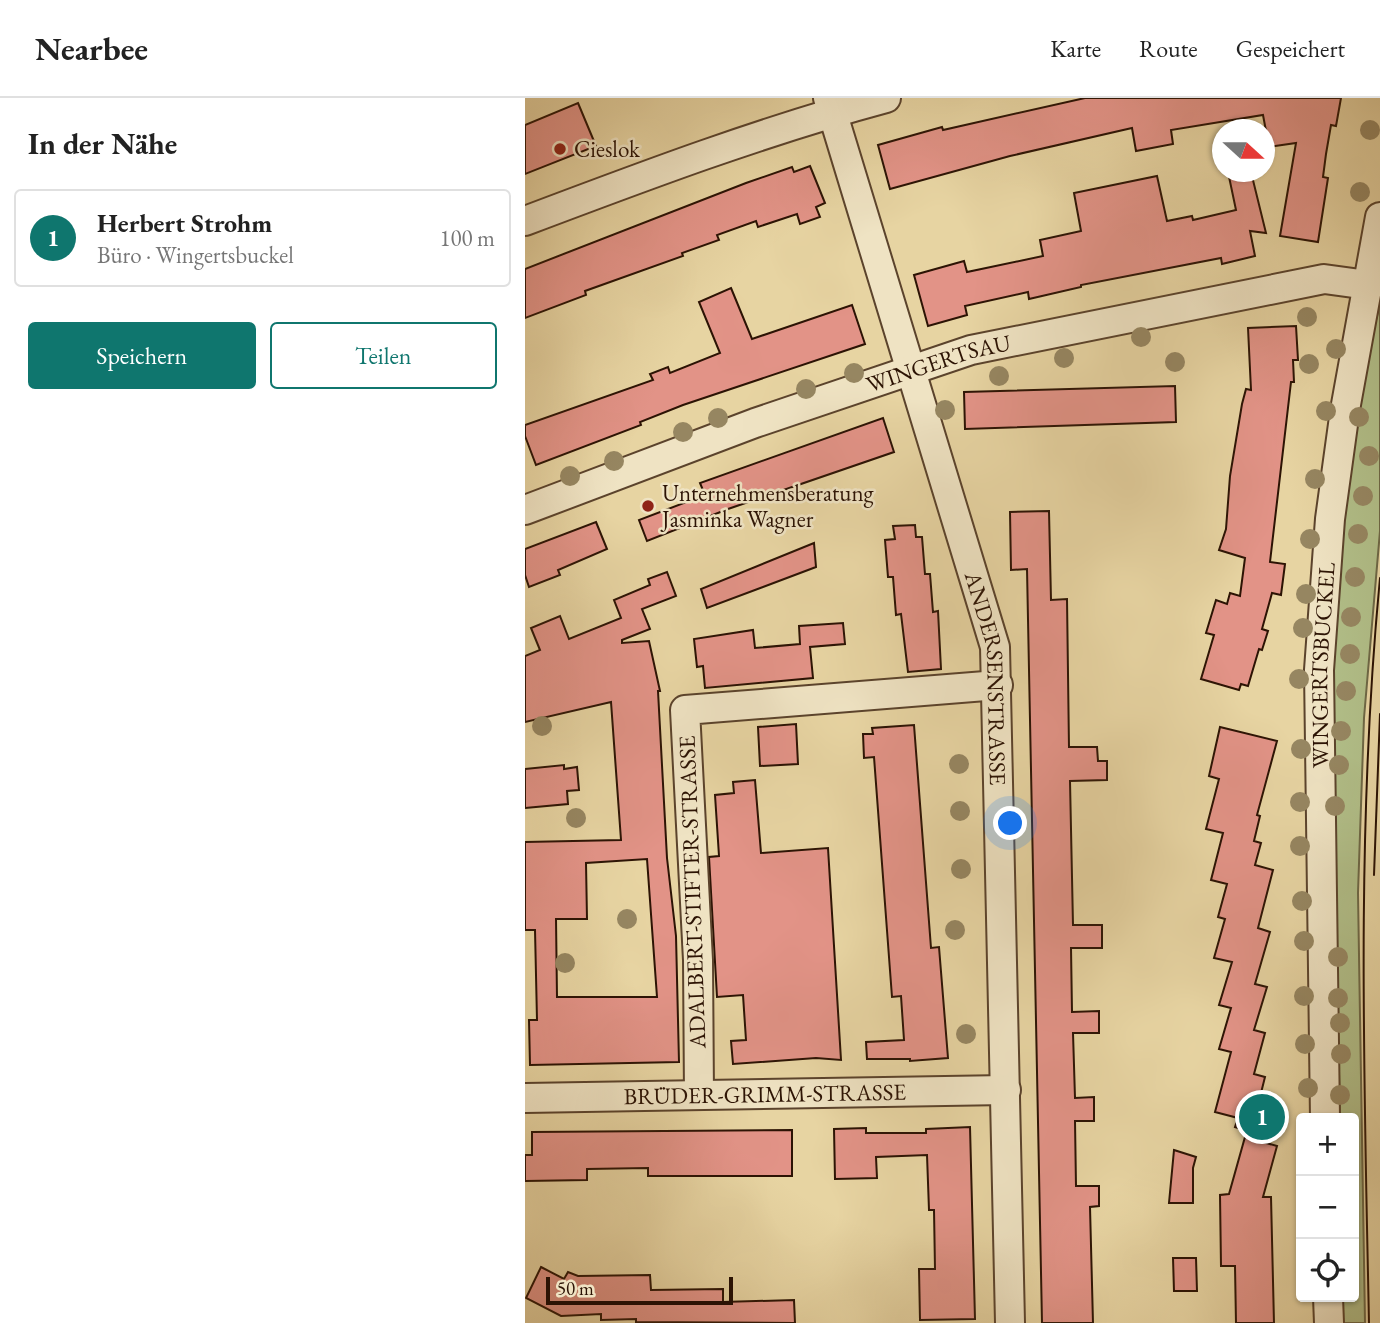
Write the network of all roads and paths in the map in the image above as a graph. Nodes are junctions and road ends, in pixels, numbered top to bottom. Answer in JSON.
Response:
{"nodes":[{"id":1,"x":886,"y":98,"type":"edge"},
{"id":2,"x":831,"y":105,"type":"edge"},
{"id":3,"x":1380,"y":217,"type":"edge"},
{"id":4,"x":525,"y":222,"type":"edge"},
{"id":5,"x":1368,"y":285,"type":"junction"},
{"id":6,"x":912,"y":371,"type":"junction"},
{"id":7,"x":525,"y":510,"type":"edge"},
{"id":8,"x":998,"y":685,"type":"junction"},
{"id":9,"x":1006,"y":1090,"type":"junction"},
{"id":10,"x":699,"y":1095,"type":"junction"},
{"id":11,"x":525,"y":1098,"type":"edge"},
{"id":12,"x":1325,"y":1113,"type":"edge"},
{"id":13,"x":1328,"y":1302,"type":"edge"},
{"id":14,"x":1010,"y":1323,"type":"edge"},
{"id":15,"x":1329,"y":1323,"type":"edge"}],
"edges":[{"from":1,"to":2,"type":"street"},
{"from":2,"to":4,"type":"street"},
{"from":2,"to":6,"type":"street","name":"ANDERSENSTRASSE"},
{"from":3,"to":5,"type":"street","name":"WINGERTSBUCKEL"},
{"from":5,"to":6,"type":"street","name":"WINGERTSAU"},
{"from":5,"to":12,"type":"street","name":"WINGERTSBUCKEL"},
{"from":6,"to":7,"type":"street","name":"WINGERTSAU"},
{"from":6,"to":8,"type":"street","name":"ANDERSENSTRASSE"},
{"from":8,"to":9,"type":"street","name":"ANDERSENSTRASSE"},
{"from":8,"to":10,"type":"street","name":"ADALBERT-STIFTER-STRASSE"},
{"from":9,"to":10,"type":"street","name":"BRÜDER-GRIMM-STRASSE"},
{"from":9,"to":14,"type":"street","name":"ANDERSENSTRASSE"},
{"from":10,"to":11,"type":"street","name":"BRÜDER-GRIMM-STRASSE"},
{"from":13,"to":15,"type":"street"}]}
